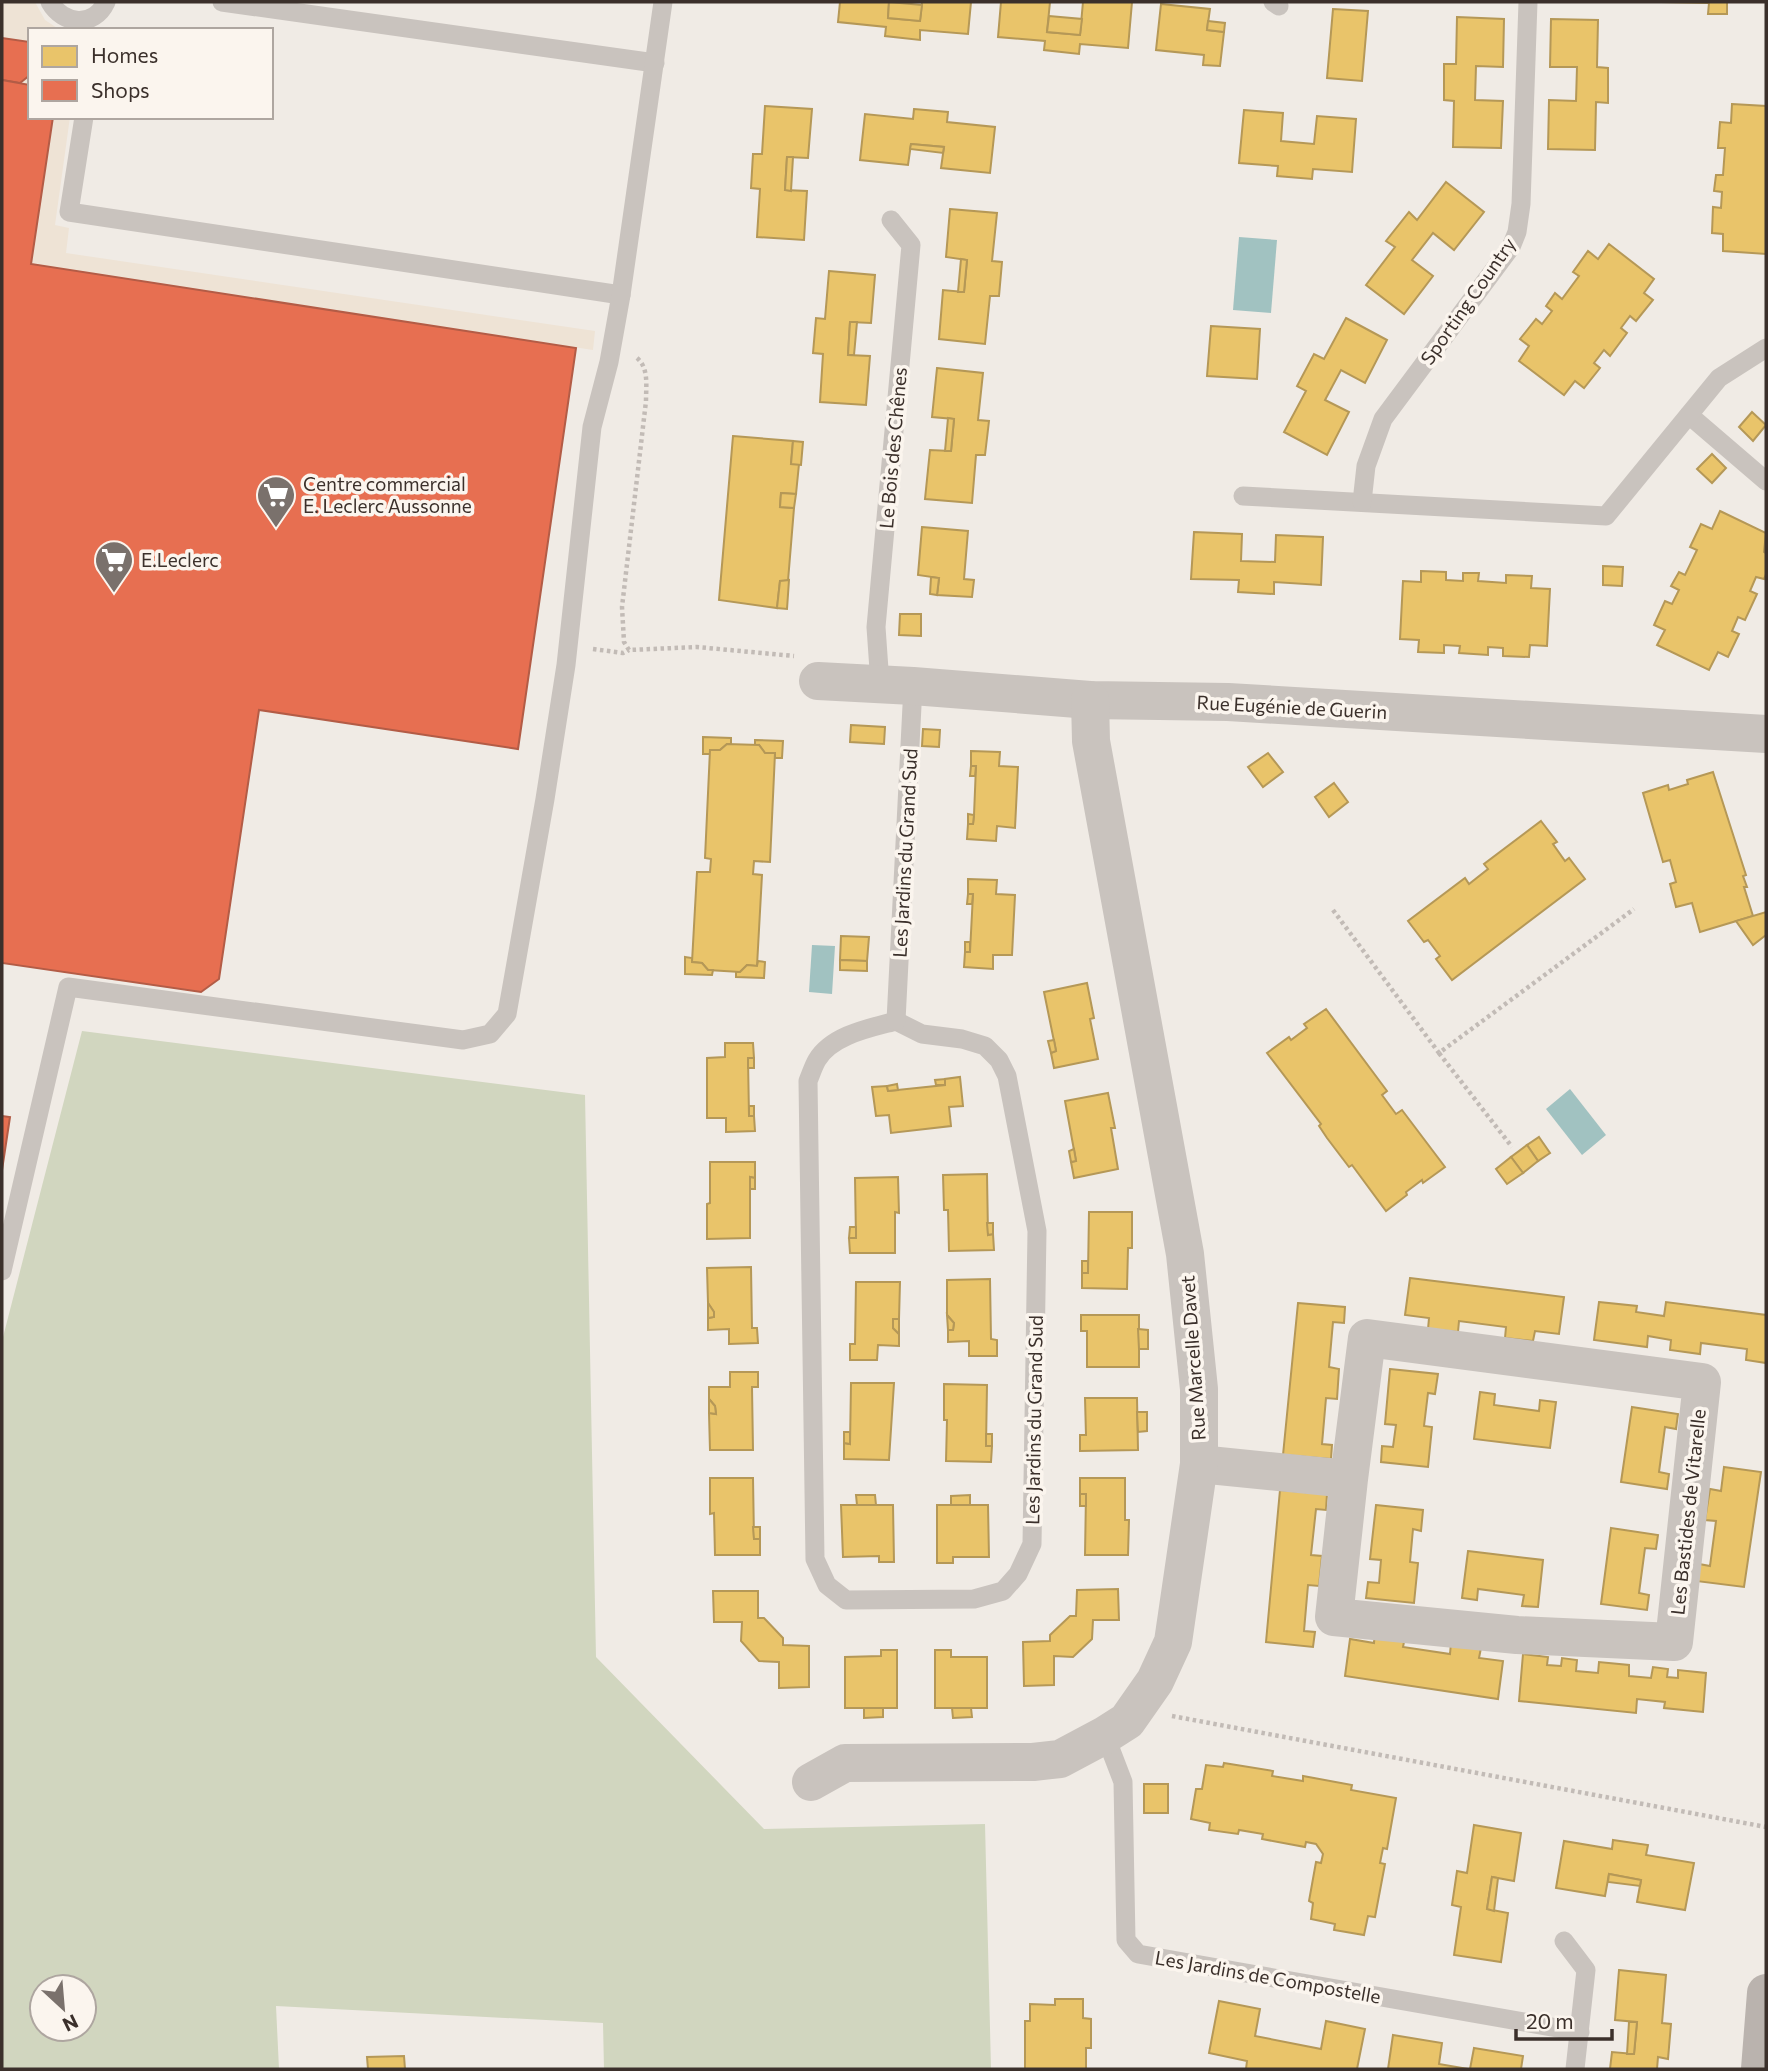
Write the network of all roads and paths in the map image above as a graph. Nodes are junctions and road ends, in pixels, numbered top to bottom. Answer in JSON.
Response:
{"nodes":[{"id":1,"x":50,"y":2,"type":"edge"},
{"id":2,"x":106,"y":2,"type":"edge"},
{"id":3,"x":222,"y":2,"type":"edge"},
{"id":4,"x":663,"y":2,"type":"edge"},
{"id":5,"x":1528,"y":2,"type":"edge"},
{"id":6,"x":84,"y":25,"type":"edge"},
{"id":7,"x":655,"y":63,"type":"junction"},
{"id":8,"x":84,"y":119,"type":"edge"},
{"id":9,"x":891,"y":220,"type":"dead end"},
{"id":10,"x":621,"y":295,"type":"junction"},
{"id":11,"x":1766,"y":348,"type":"edge"},
{"id":12,"x":611,"y":350,"type":"junction"},
{"id":13,"x":1689,"y":415,"type":"junction"},
{"id":14,"x":1766,"y":481,"type":"edge"},
{"id":15,"x":1243,"y":496,"type":"dead end"},
{"id":16,"x":1362,"y":502,"type":"junction"},
{"id":17,"x":568,"y":646,"type":"junction"},
{"id":18,"x":629,"y":650,"type":"junction"},
{"id":19,"x":818,"y":681,"type":"joint"},
{"id":20,"x":896,"y":685,"type":"junction"},
{"id":21,"x":1090,"y":700,"type":"junction"},
{"id":22,"x":1766,"y":734,"type":"edge"},
{"id":23,"x":1634,"y":909,"type":"dead end"},
{"id":24,"x":1333,"y":910,"type":"dead end"},
{"id":25,"x":896,"y":1021,"type":"junction"},
{"id":26,"x":1439,"y":1052,"type":"junction"},
{"id":27,"x":1512,"y":1147,"type":"dead end"},
{"id":28,"x":2,"y":1271,"type":"edge"},
{"id":29,"x":1199,"y":1464,"type":"junction"},
{"id":30,"x":1349,"y":1479,"type":"junction"},
{"id":31,"x":1136,"y":1709,"type":"junction"},
{"id":32,"x":1105,"y":1735,"type":"junction"},
{"id":33,"x":810,"y":1782,"type":"dead end"},
{"id":34,"x":1766,"y":1827,"type":"edge"},
{"id":35,"x":1564,"y":1941,"type":"dead end"},
{"id":36,"x":1766,"y":1993,"type":"edge"},
{"id":37,"x":1580,"y":2032,"type":"junction"},
{"id":38,"x":1576,"y":2069,"type":"edge"},
{"id":39,"x":1760,"y":2069,"type":"edge"}],
"edges":[{"from":1,"to":6,"type":"lane"},
{"from":2,"to":6,"type":"lane"},
{"from":3,"to":7,"type":"lane"},
{"from":4,"to":7,"type":"lane"},
{"from":5,"to":16,"type":"lane","name":"Sporting Country"},
{"from":7,"to":10,"type":"lane"},
{"from":8,"to":10,"type":"lane"},
{"from":9,"to":20,"type":"lane","name":"Le Bois des Chênes"},
{"from":10,"to":12,"type":"lane"},
{"from":11,"to":13,"type":"lane"},
{"from":12,"to":17,"type":"lane"},
{"from":12,"to":18,"type":"path"},
{"from":13,"to":14,"type":"lane"},
{"from":13,"to":16,"type":"lane"},
{"from":15,"to":16,"type":"lane"},
{"from":17,"to":18,"type":"path"},
{"from":17,"to":28,"type":"lane"},
{"from":18,"to":19,"type":"path"},
{"from":19,"to":20,"type":"street","name":"Rue Eugénie de Guerin"},
{"from":20,"to":21,"type":"street","name":"Rue Eugénie de Guerin"},
{"from":20,"to":25,"type":"lane","name":"Les Jardins du Grand Sud"},
{"from":21,"to":22,"type":"street","name":"Rue Eugénie de Guerin"},
{"from":21,"to":29,"type":"street","name":"Rue Marcelle Davet"},
{"from":23,"to":26,"type":"path"},
{"from":24,"to":26,"type":"path"},
{"from":25,"to":25,"type":"lane","name":"Les Jardins du Grand Sud"},
{"from":26,"to":27,"type":"path"},
{"from":29,"to":30,"type":"street"},
{"from":29,"to":31,"type":"street","name":"Rue Marcelle Davet"},
{"from":30,"to":30,"type":"street","name":"Les Bastides de Vitarelle"},
{"from":31,"to":32,"type":"street","name":"Rue Marcelle Davet"},
{"from":31,"to":34,"type":"path"},
{"from":32,"to":33,"type":"street","name":"Rue Marcelle Davet"},
{"from":32,"to":37,"type":"lane","name":"Les Jardins de Compostelle"},
{"from":35,"to":37,"type":"lane"},
{"from":36,"to":39,"type":"street"},
{"from":37,"to":38,"type":"lane"}]}
